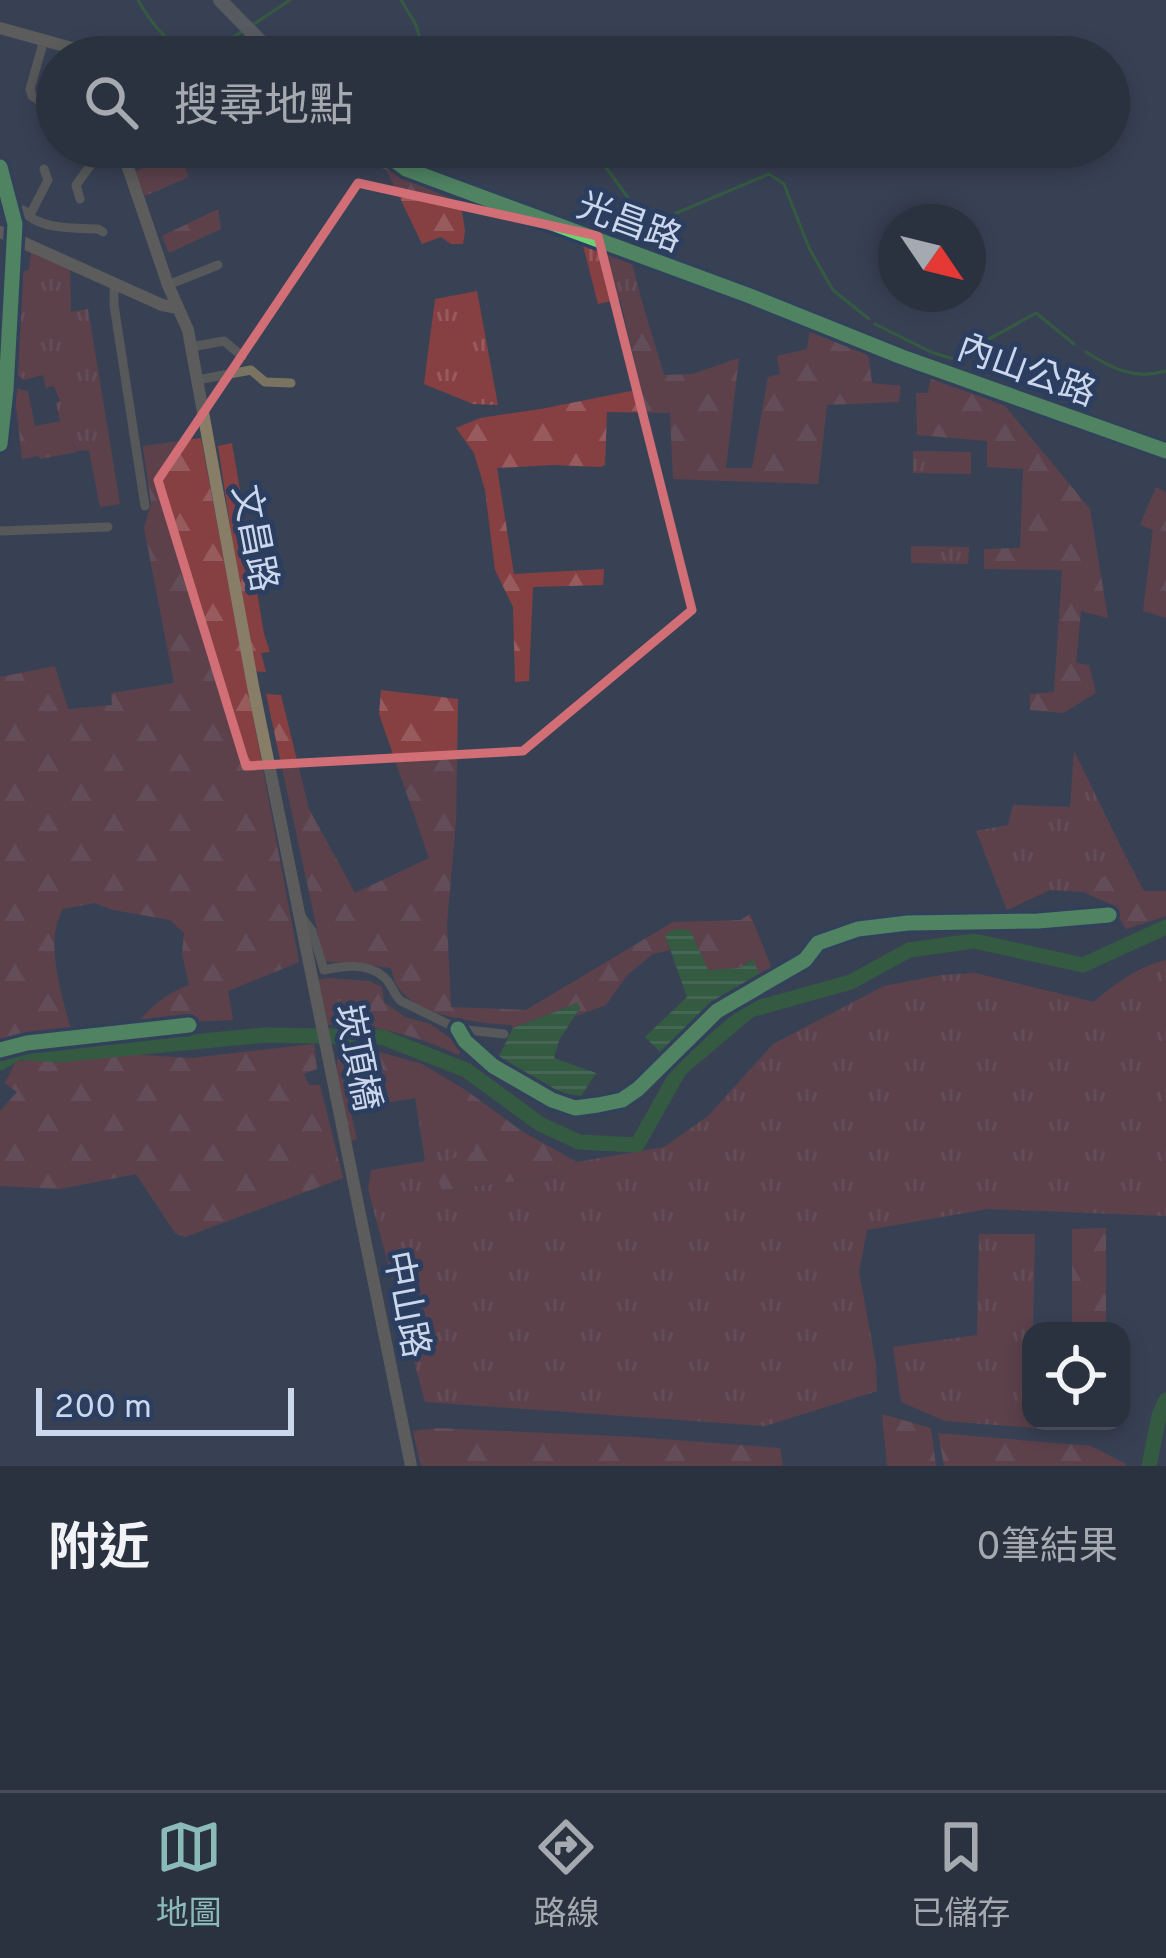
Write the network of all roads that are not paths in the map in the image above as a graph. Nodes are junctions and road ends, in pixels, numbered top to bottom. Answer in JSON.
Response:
{"nodes":[{"id":1,"x":220,"y":0,"type":"edge"},
{"id":2,"x":0,"y":28,"type":"edge"},
{"id":3,"x":256,"y":36,"type":"edge"},
{"id":4,"x":36,"y":38,"type":"edge"},
{"id":5,"x":36,"y":68,"type":"edge"},
{"id":6,"x":36,"y":98,"type":"edge"},
{"id":7,"x":0,"y":167,"type":"edge"},
{"id":8,"x":89,"y":168,"type":"edge"},
{"id":9,"x":128,"y":168,"type":"edge"},
{"id":10,"x":403,"y":168,"type":"edge"},
{"id":11,"x":44,"y":169,"type":"dead end"},
{"id":12,"x":406,"y":169,"type":"joint"},
{"id":13,"x":80,"y":199,"type":"dead end"},
{"id":14,"x":12,"y":211,"type":"junction"},
{"id":15,"x":28,"y":212,"type":"junction"},
{"id":16,"x":103,"y":232,"type":"dead end"},
{"id":17,"x":4,"y":234,"type":"edge"},
{"id":18,"x":218,"y":265,"type":"dead end"},
{"id":19,"x":114,"y":283,"type":"junction"},
{"id":20,"x":168,"y":285,"type":"junction"},
{"id":21,"x":178,"y":308,"type":"junction"},
{"id":22,"x":868,"y":343,"type":"joint"},
{"id":23,"x":190,"y":347,"type":"junction"},
{"id":24,"x":242,"y":356,"type":"dead end"},
{"id":25,"x":197,"y":380,"type":"junction"},
{"id":26,"x":291,"y":383,"type":"dead end"},
{"id":27,"x":0,"y":444,"type":"edge"},
{"id":28,"x":1166,"y":451,"type":"edge"},
{"id":29,"x":145,"y":506,"type":"dead end"},
{"id":30,"x":108,"y":527,"type":"dead end"},
{"id":31,"x":0,"y":531,"type":"edge"},
{"id":32,"x":1108,"y":915,"type":"dead end"},
{"id":33,"x":301,"y":916,"type":"junction"},
{"id":34,"x":312,"y":971,"type":"joint"},
{"id":35,"x":190,"y":1025,"type":"dead end"},
{"id":36,"x":458,"y":1029,"type":"junction"},
{"id":37,"x":504,"y":1034,"type":"dead end"},
{"id":38,"x":0,"y":1050,"type":"edge"},
{"id":39,"x":347,"y":1154,"type":"joint"},
{"id":40,"x":411,"y":1466,"type":"edge"}],
"edges":[{"from":1,"to":3,"type":"main road"},
{"from":2,"to":4,"type":"main road"},
{"from":5,"to":6,"type":"street"},
{"from":7,"to":14,"type":"street"},
{"from":8,"to":13,"type":"street"},
{"from":9,"to":20,"type":"main road","name":"文昌路"},
{"from":10,"to":12,"type":"main road"},
{"from":11,"to":15,"type":"street"},
{"from":12,"to":22,"type":"main road","name":"光昌路"},
{"from":14,"to":15,"type":"street"},
{"from":14,"to":17,"type":"street"},
{"from":15,"to":16,"type":"street"},
{"from":17,"to":19,"type":"main road"},
{"from":17,"to":27,"type":"street"},
{"from":18,"to":20,"type":"street"},
{"from":19,"to":21,"type":"main road"},
{"from":19,"to":29,"type":"street"},
{"from":20,"to":21,"type":"main road","name":"文昌路"},
{"from":21,"to":23,"type":"main road","name":"文昌路"},
{"from":22,"to":28,"type":"main road","name":"內山公路"},
{"from":23,"to":24,"type":"street"},
{"from":23,"to":25,"type":"main road","name":"文昌路"},
{"from":25,"to":26,"type":"street"},
{"from":25,"to":33,"type":"main road","name":"文昌路"},
{"from":30,"to":31,"type":"street"},
{"from":32,"to":36,"type":"street"},
{"from":33,"to":34,"type":"main road","name":"文昌路"},
{"from":33,"to":36,"type":"street"},
{"from":34,"to":39,"type":"main road","name":"崁頂橋"},
{"from":35,"to":38,"type":"street"},
{"from":36,"to":37,"type":"street"},
{"from":39,"to":40,"type":"main road","name":"中山路"}]}
